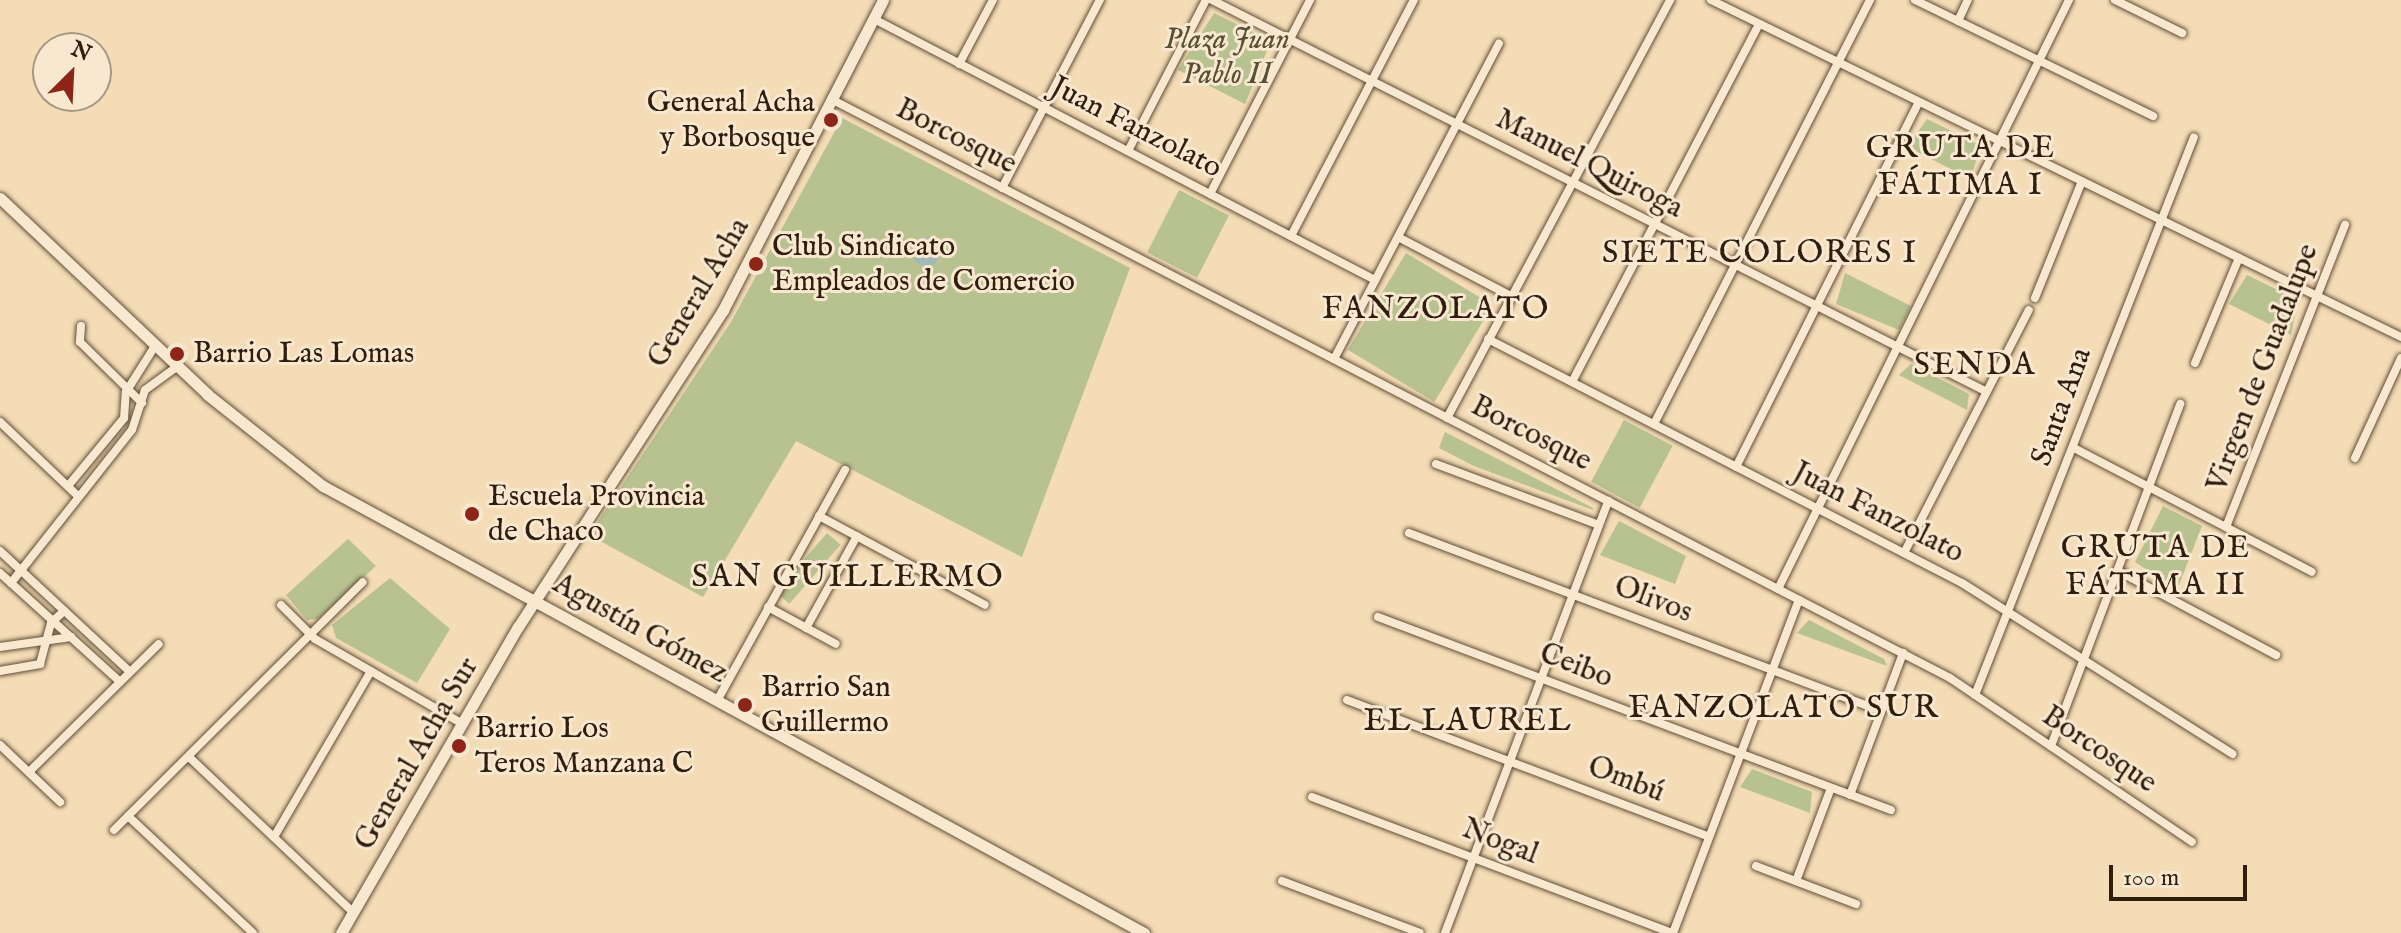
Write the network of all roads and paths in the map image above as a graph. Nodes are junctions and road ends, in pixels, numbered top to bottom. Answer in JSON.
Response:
{"nodes":[{"id":1,"x":883,"y":0,"type":"edge"},
{"id":2,"x":993,"y":0,"type":"edge"},
{"id":3,"x":1100,"y":0,"type":"edge"},
{"id":4,"x":1209,"y":0,"type":"edge"},
{"id":5,"x":1310,"y":0,"type":"edge"},
{"id":6,"x":1414,"y":0,"type":"edge"},
{"id":7,"x":1670,"y":0,"type":"edge"},
{"id":8,"x":1711,"y":0,"type":"edge"},
{"id":9,"x":1870,"y":0,"type":"edge"},
{"id":10,"x":1915,"y":0,"type":"edge"},
{"id":11,"x":1968,"y":0,"type":"edge"},
{"id":12,"x":2069,"y":0,"type":"edge"},
{"id":13,"x":2115,"y":0,"type":"edge"},
{"id":14,"x":874,"y":19,"type":"junction"},
{"id":15,"x":1958,"y":21,"type":"junction"},
{"id":16,"x":1759,"y":24,"type":"junction"},
{"id":17,"x":2182,"y":33,"type":"dead end"},
{"id":18,"x":1289,"y":39,"type":"junction"},
{"id":19,"x":1499,"y":43,"type":"dead end"},
{"id":20,"x":2039,"y":61,"type":"junction"},
{"id":21,"x":1839,"y":62,"type":"junction"},
{"id":22,"x":959,"y":64,"type":"junction"},
{"id":23,"x":1372,"y":81,"type":"junction"},
{"id":24,"x":831,"y":99,"type":"junction"},
{"id":25,"x":1919,"y":102,"type":"junction"},
{"id":26,"x":1044,"y":108,"type":"junction"},
{"id":27,"x":2153,"y":116,"type":"dead end"},
{"id":28,"x":1456,"y":124,"type":"junction"},
{"id":29,"x":2194,"y":137,"type":"dead end"},
{"id":30,"x":2000,"y":142,"type":"junction"},
{"id":31,"x":1128,"y":151,"type":"junction"},
{"id":32,"x":1570,"y":181,"type":"junction"},
{"id":33,"x":2082,"y":181,"type":"junction"},
{"id":34,"x":1002,"y":188,"type":"junction"},
{"id":35,"x":1210,"y":194,"type":"junction"},
{"id":36,"x":0,"y":198,"type":"edge"},
{"id":37,"x":2161,"y":220,"type":"junction"},
{"id":38,"x":1653,"y":223,"type":"junction"},
{"id":39,"x":2345,"y":225,"type":"dead end"},
{"id":40,"x":1291,"y":236,"type":"junction"},
{"id":41,"x":1398,"y":237,"type":"junction"},
{"id":42,"x":2239,"y":258,"type":"junction"},
{"id":43,"x":1735,"y":264,"type":"junction"},
{"id":44,"x":1375,"y":280,"type":"junction"},
{"id":45,"x":1511,"y":296,"type":"junction"},
{"id":46,"x":2316,"y":296,"type":"junction"},
{"id":47,"x":2035,"y":298,"type":"dead end"},
{"id":48,"x":1817,"y":306,"type":"junction"},
{"id":49,"x":2029,"y":310,"type":"dead end"},
{"id":50,"x":81,"y":326,"type":"dead end"},
{"id":51,"x":2401,"y":337,"type":"edge"},
{"id":52,"x":1488,"y":339,"type":"junction"},
{"id":53,"x":155,"y":346,"type":"junction"},
{"id":54,"x":1901,"y":349,"type":"junction"},
{"id":55,"x":2401,"y":358,"type":"edge"},
{"id":56,"x":1334,"y":359,"type":"junction"},
{"id":57,"x":2195,"y":363,"type":"dead end"},
{"id":58,"x":177,"y":367,"type":"junction"},
{"id":59,"x":1572,"y":382,"type":"junction"},
{"id":60,"x":126,"y":392,"type":"junction"},
{"id":61,"x":1987,"y":392,"type":"junction"},
{"id":62,"x":142,"y":403,"type":"junction"},
{"id":63,"x":2180,"y":404,"type":"dead end"},
{"id":64,"x":1447,"y":418,"type":"junction"},
{"id":65,"x":0,"y":422,"type":"edge"},
{"id":66,"x":1654,"y":424,"type":"junction"},
{"id":67,"x":2074,"y":448,"type":"junction"},
{"id":68,"x":2355,"y":458,"type":"dead end"},
{"id":69,"x":1436,"y":464,"type":"dead end"},
{"id":70,"x":1736,"y":467,"type":"junction"},
{"id":71,"x":845,"y":470,"type":"dead end"},
{"id":72,"x":68,"y":486,"type":"junction"},
{"id":73,"x":2152,"y":488,"type":"junction"},
{"id":74,"x":78,"y":496,"type":"junction"},
{"id":75,"x":1608,"y":501,"type":"junction"},
{"id":76,"x":1819,"y":509,"type":"junction"},
{"id":77,"x":819,"y":516,"type":"junction"},
{"id":78,"x":1599,"y":525,"type":"junction"},
{"id":79,"x":2226,"y":527,"type":"junction"},
{"id":80,"x":1409,"y":533,"type":"dead end"},
{"id":81,"x":857,"y":536,"type":"junction"},
{"id":82,"x":0,"y":551,"type":"edge"},
{"id":83,"x":1904,"y":553,"type":"junction"},
{"id":84,"x":20,"y":570,"type":"junction"},
{"id":85,"x":2120,"y":572,"type":"junction"},
{"id":86,"x":2312,"y":572,"type":"dead end"},
{"id":87,"x":0,"y":573,"type":"edge"},
{"id":88,"x":363,"y":582,"type":"dead end"},
{"id":89,"x":11,"y":583,"type":"junction"},
{"id":90,"x":1778,"y":589,"type":"junction"},
{"id":91,"x":1573,"y":595,"type":"junction"},
{"id":92,"x":536,"y":599,"type":"junction"},
{"id":93,"x":1799,"y":600,"type":"junction"},
{"id":94,"x":281,"y":605,"type":"dead end"},
{"id":95,"x":985,"y":605,"type":"dead end"},
{"id":96,"x":768,"y":607,"type":"junction"},
{"id":97,"x":64,"y":611,"type":"junction"},
{"id":98,"x":2008,"y":612,"type":"junction"},
{"id":99,"x":1378,"y":617,"type":"dead end"},
{"id":100,"x":51,"y":623,"type":"junction"},
{"id":101,"x":806,"y":628,"type":"junction"},
{"id":102,"x":310,"y":634,"type":"junction"},
{"id":103,"x":71,"y":637,"type":"junction"},
{"id":104,"x":46,"y":641,"type":"junction"},
{"id":105,"x":159,"y":644,"type":"dead end"},
{"id":106,"x":836,"y":644,"type":"dead end"},
{"id":107,"x":0,"y":647,"type":"edge"},
{"id":108,"x":1903,"y":653,"type":"junction"},
{"id":109,"x":2276,"y":655,"type":"dead end"},
{"id":110,"x":2085,"y":661,"type":"junction"},
{"id":111,"x":1772,"y":670,"type":"junction"},
{"id":112,"x":0,"y":671,"type":"edge"},
{"id":113,"x":129,"y":671,"type":"junction"},
{"id":114,"x":371,"y":671,"type":"junction"},
{"id":115,"x":1541,"y":678,"type":"junction"},
{"id":116,"x":119,"y":681,"type":"junction"},
{"id":117,"x":1975,"y":695,"type":"junction"},
{"id":118,"x":718,"y":699,"type":"junction"},
{"id":119,"x":1347,"y":700,"type":"dead end"},
{"id":120,"x":1881,"y":711,"type":"junction"},
{"id":121,"x":461,"y":723,"type":"junction"},
{"id":122,"x":0,"y":745,"type":"edge"},
{"id":123,"x":2051,"y":746,"type":"junction"},
{"id":124,"x":1741,"y":754,"type":"junction"},
{"id":125,"x":2232,"y":754,"type":"dead end"},
{"id":126,"x":189,"y":757,"type":"junction"},
{"id":127,"x":1510,"y":762,"type":"junction"},
{"id":128,"x":29,"y":772,"type":"junction"},
{"id":129,"x":1831,"y":788,"type":"junction"},
{"id":130,"x":1850,"y":795,"type":"junction"},
{"id":131,"x":1312,"y":797,"type":"dead end"},
{"id":132,"x":60,"y":802,"type":"dead end"},
{"id":133,"x":1891,"y":810,"type":"dead end"},
{"id":134,"x":128,"y":816,"type":"junction"},
{"id":135,"x":114,"y":830,"type":"dead end"},
{"id":136,"x":274,"y":837,"type":"junction"},
{"id":137,"x":1709,"y":837,"type":"junction"},
{"id":138,"x":2192,"y":842,"type":"dead end"},
{"id":139,"x":1474,"y":858,"type":"junction"},
{"id":140,"x":1756,"y":866,"type":"dead end"},
{"id":141,"x":1282,"y":881,"type":"dead end"},
{"id":142,"x":1796,"y":881,"type":"junction"},
{"id":143,"x":1856,"y":904,"type":"dead end"},
{"id":144,"x":353,"y":912,"type":"junction"},
{"id":145,"x":253,"y":933,"type":"edge"},
{"id":146,"x":341,"y":933,"type":"edge"},
{"id":147,"x":1144,"y":933,"type":"edge"},
{"id":148,"x":1420,"y":933,"type":"edge"},
{"id":149,"x":1445,"y":933,"type":"edge"},
{"id":150,"x":1673,"y":933,"type":"edge"}],
"edges":[{"from":1,"to":14,"type":"main road","name":"General Acha"},
{"from":2,"to":22,"type":"street"},
{"from":3,"to":26,"type":"street"},
{"from":4,"to":18,"type":"street","name":"Manuel Quiroga"},
{"from":4,"to":31,"type":"street"},
{"from":5,"to":18,"type":"street"},
{"from":6,"to":23,"type":"street"},
{"from":7,"to":32,"type":"street"},
{"from":8,"to":16,"type":"street"},
{"from":9,"to":21,"type":"street"},
{"from":10,"to":15,"type":"street"},
{"from":11,"to":15,"type":"street"},
{"from":12,"to":20,"type":"street"},
{"from":13,"to":17,"type":"street"},
{"from":14,"to":22,"type":"street","name":"Juan Fanzolato"},
{"from":14,"to":24,"type":"main road","name":"General Acha"},
{"from":15,"to":20,"type":"street"},
{"from":16,"to":21,"type":"street"},
{"from":16,"to":38,"type":"street"},
{"from":18,"to":23,"type":"street","name":"Manuel Quiroga"},
{"from":18,"to":35,"type":"street"},
{"from":19,"to":28,"type":"street"},
{"from":20,"to":27,"type":"street"},
{"from":20,"to":30,"type":"street"},
{"from":21,"to":25,"type":"street"},
{"from":21,"to":43,"type":"street"},
{"from":22,"to":26,"type":"street","name":"Juan Fanzolato"},
{"from":23,"to":28,"type":"street","name":"Manuel Quiroga"},
{"from":23,"to":40,"type":"street"},
{"from":24,"to":34,"type":"street","name":"Borcosque"},
{"from":24,"to":92,"type":"main road","name":"General Acha"},
{"from":25,"to":30,"type":"street"},
{"from":25,"to":48,"type":"street"},
{"from":26,"to":31,"type":"street","name":"Juan Fanzolato"},
{"from":26,"to":34,"type":"street"},
{"from":28,"to":32,"type":"street","name":"Manuel Quiroga"},
{"from":28,"to":41,"type":"street"},
{"from":29,"to":37,"type":"street","name":"Santa Ana"},
{"from":30,"to":33,"type":"street"},
{"from":30,"to":54,"type":"street"},
{"from":31,"to":35,"type":"street","name":"Juan Fanzolato"},
{"from":32,"to":38,"type":"street","name":"Manuel Quiroga"},
{"from":32,"to":45,"type":"street"},
{"from":33,"to":37,"type":"street"},
{"from":33,"to":47,"type":"street"},
{"from":34,"to":56,"type":"street","name":"Borcosque"},
{"from":35,"to":40,"type":"street","name":"Juan Fanzolato"},
{"from":36,"to":53,"type":"main road","name":"Agustín Gómez"},
{"from":37,"to":42,"type":"street"},
{"from":37,"to":67,"type":"street","name":"Santa Ana"},
{"from":38,"to":43,"type":"street","name":"Manuel Quiroga"},
{"from":38,"to":59,"type":"street"},
{"from":39,"to":46,"type":"street","name":"Virgen de Guadalupe"},
{"from":40,"to":44,"type":"street","name":"Juan Fanzolato"},
{"from":41,"to":44,"type":"street"},
{"from":41,"to":45,"type":"street"},
{"from":42,"to":46,"type":"street"},
{"from":42,"to":57,"type":"street"},
{"from":43,"to":48,"type":"street","name":"Manuel Quiroga"},
{"from":43,"to":66,"type":"street"},
{"from":44,"to":56,"type":"street"},
{"from":45,"to":52,"type":"street"},
{"from":46,"to":51,"type":"street"},
{"from":46,"to":79,"type":"street","name":"Virgen de Guadalupe"},
{"from":48,"to":54,"type":"street","name":"Manuel Quiroga"},
{"from":48,"to":70,"type":"street"},
{"from":49,"to":61,"type":"street"},
{"from":50,"to":60,"type":"street"},
{"from":52,"to":59,"type":"street","name":"Juan Fanzolato"},
{"from":52,"to":64,"type":"street"},
{"from":53,"to":58,"type":"main road","name":"Agustín Gómez"},
{"from":53,"to":60,"type":"street"},
{"from":54,"to":61,"type":"street","name":"Manuel Quiroga"},
{"from":54,"to":76,"type":"street"},
{"from":55,"to":68,"type":"street"},
{"from":56,"to":64,"type":"street","name":"Borcosque"},
{"from":58,"to":62,"type":"street"},
{"from":58,"to":92,"type":"main road","name":"Agustín Gómez"},
{"from":59,"to":66,"type":"street","name":"Juan Fanzolato"},
{"from":60,"to":62,"type":"street"},
{"from":60,"to":72,"type":"street"},
{"from":61,"to":83,"type":"street"},
{"from":62,"to":74,"type":"street"},
{"from":63,"to":73,"type":"street"},
{"from":64,"to":75,"type":"street","name":"Borcosque"},
{"from":65,"to":72,"type":"street"},
{"from":66,"to":70,"type":"street","name":"Juan Fanzolato"},
{"from":67,"to":73,"type":"street"},
{"from":67,"to":98,"type":"street","name":"Santa Ana"},
{"from":69,"to":78,"type":"street"},
{"from":70,"to":76,"type":"street","name":"Juan Fanzolato"},
{"from":71,"to":77,"type":"street"},
{"from":72,"to":74,"type":"street"},
{"from":73,"to":79,"type":"street"},
{"from":73,"to":85,"type":"street"},
{"from":74,"to":84,"type":"street"},
{"from":75,"to":78,"type":"street"},
{"from":75,"to":90,"type":"street","name":"Borcosque"},
{"from":76,"to":83,"type":"street","name":"Juan Fanzolato"},
{"from":76,"to":90,"type":"street"},
{"from":77,"to":81,"type":"street"},
{"from":77,"to":96,"type":"street"},
{"from":78,"to":91,"type":"street"},
{"from":79,"to":86,"type":"street"},
{"from":80,"to":91,"type":"street","name":"Olivos"},
{"from":81,"to":95,"type":"street"},
{"from":81,"to":101,"type":"street"},
{"from":82,"to":84,"type":"street"},
{"from":83,"to":98,"type":"street","name":"Juan Fanzolato"},
{"from":84,"to":89,"type":"street"},
{"from":84,"to":97,"type":"street"},
{"from":85,"to":109,"type":"street"},
{"from":85,"to":110,"type":"street"},
{"from":87,"to":89,"type":"street"},
{"from":88,"to":102,"type":"street"},
{"from":89,"to":100,"type":"street"},
{"from":90,"to":93,"type":"street","name":"Borcosque"},
{"from":91,"to":111,"type":"street","name":"Olivos"},
{"from":91,"to":115,"type":"street"},
{"from":92,"to":118,"type":"main road","name":"Agustín Gómez"},
{"from":92,"to":121,"type":"main road","name":"General Acha Sur"},
{"from":93,"to":108,"type":"street","name":"Borcosque"},
{"from":93,"to":111,"type":"street"},
{"from":94,"to":102,"type":"street"},
{"from":96,"to":101,"type":"street"},
{"from":96,"to":118,"type":"street"},
{"from":97,"to":100,"type":"street"},
{"from":97,"to":113,"type":"street"},
{"from":98,"to":110,"type":"street","name":"Juan Fanzolato"},
{"from":98,"to":117,"type":"street","name":"Santa Ana"},
{"from":99,"to":115,"type":"street","name":"Ceibo"},
{"from":100,"to":103,"type":"street"},
{"from":100,"to":104,"type":"street"},
{"from":101,"to":106,"type":"street"},
{"from":102,"to":114,"type":"street"},
{"from":102,"to":126,"type":"street"},
{"from":103,"to":104,"type":"street"},
{"from":103,"to":116,"type":"street"},
{"from":104,"to":107,"type":"street"},
{"from":104,"to":112,"type":"street"},
{"from":105,"to":113,"type":"street"},
{"from":108,"to":117,"type":"street","name":"Borcosque"},
{"from":108,"to":120,"type":"street"},
{"from":110,"to":123,"type":"street"},
{"from":110,"to":125,"type":"street","name":"Juan Fanzolato"},
{"from":111,"to":120,"type":"street","name":"Olivos"},
{"from":111,"to":124,"type":"street"},
{"from":113,"to":116,"type":"street"},
{"from":114,"to":121,"type":"street"},
{"from":114,"to":136,"type":"street"},
{"from":115,"to":124,"type":"street","name":"Ceibo"},
{"from":115,"to":127,"type":"street"},
{"from":116,"to":128,"type":"street"},
{"from":117,"to":123,"type":"street","name":"Borcosque"},
{"from":118,"to":147,"type":"main road","name":"Agustín Gómez"},
{"from":119,"to":127,"type":"street","name":"Ombú"},
{"from":120,"to":130,"type":"street"},
{"from":121,"to":144,"type":"main road","name":"General Acha Sur"},
{"from":122,"to":128,"type":"street"},
{"from":123,"to":138,"type":"street","name":"Borcosque"},
{"from":124,"to":129,"type":"street","name":"Ceibo"},
{"from":124,"to":137,"type":"street"},
{"from":126,"to":134,"type":"street"},
{"from":126,"to":136,"type":"street"},
{"from":127,"to":137,"type":"street","name":"Ombú"},
{"from":127,"to":139,"type":"street"},
{"from":128,"to":132,"type":"street"},
{"from":129,"to":130,"type":"street","name":"Ceibo"},
{"from":129,"to":142,"type":"street"},
{"from":130,"to":133,"type":"street","name":"Ceibo"},
{"from":131,"to":139,"type":"street","name":"Nogal"},
{"from":134,"to":135,"type":"street"},
{"from":134,"to":145,"type":"street"},
{"from":136,"to":144,"type":"street"},
{"from":137,"to":150,"type":"street"},
{"from":139,"to":149,"type":"street"},
{"from":139,"to":150,"type":"street","name":"Nogal"},
{"from":140,"to":142,"type":"street"},
{"from":141,"to":148,"type":"street"},
{"from":142,"to":143,"type":"street"},
{"from":144,"to":146,"type":"main road","name":"General Acha Sur"}]}
